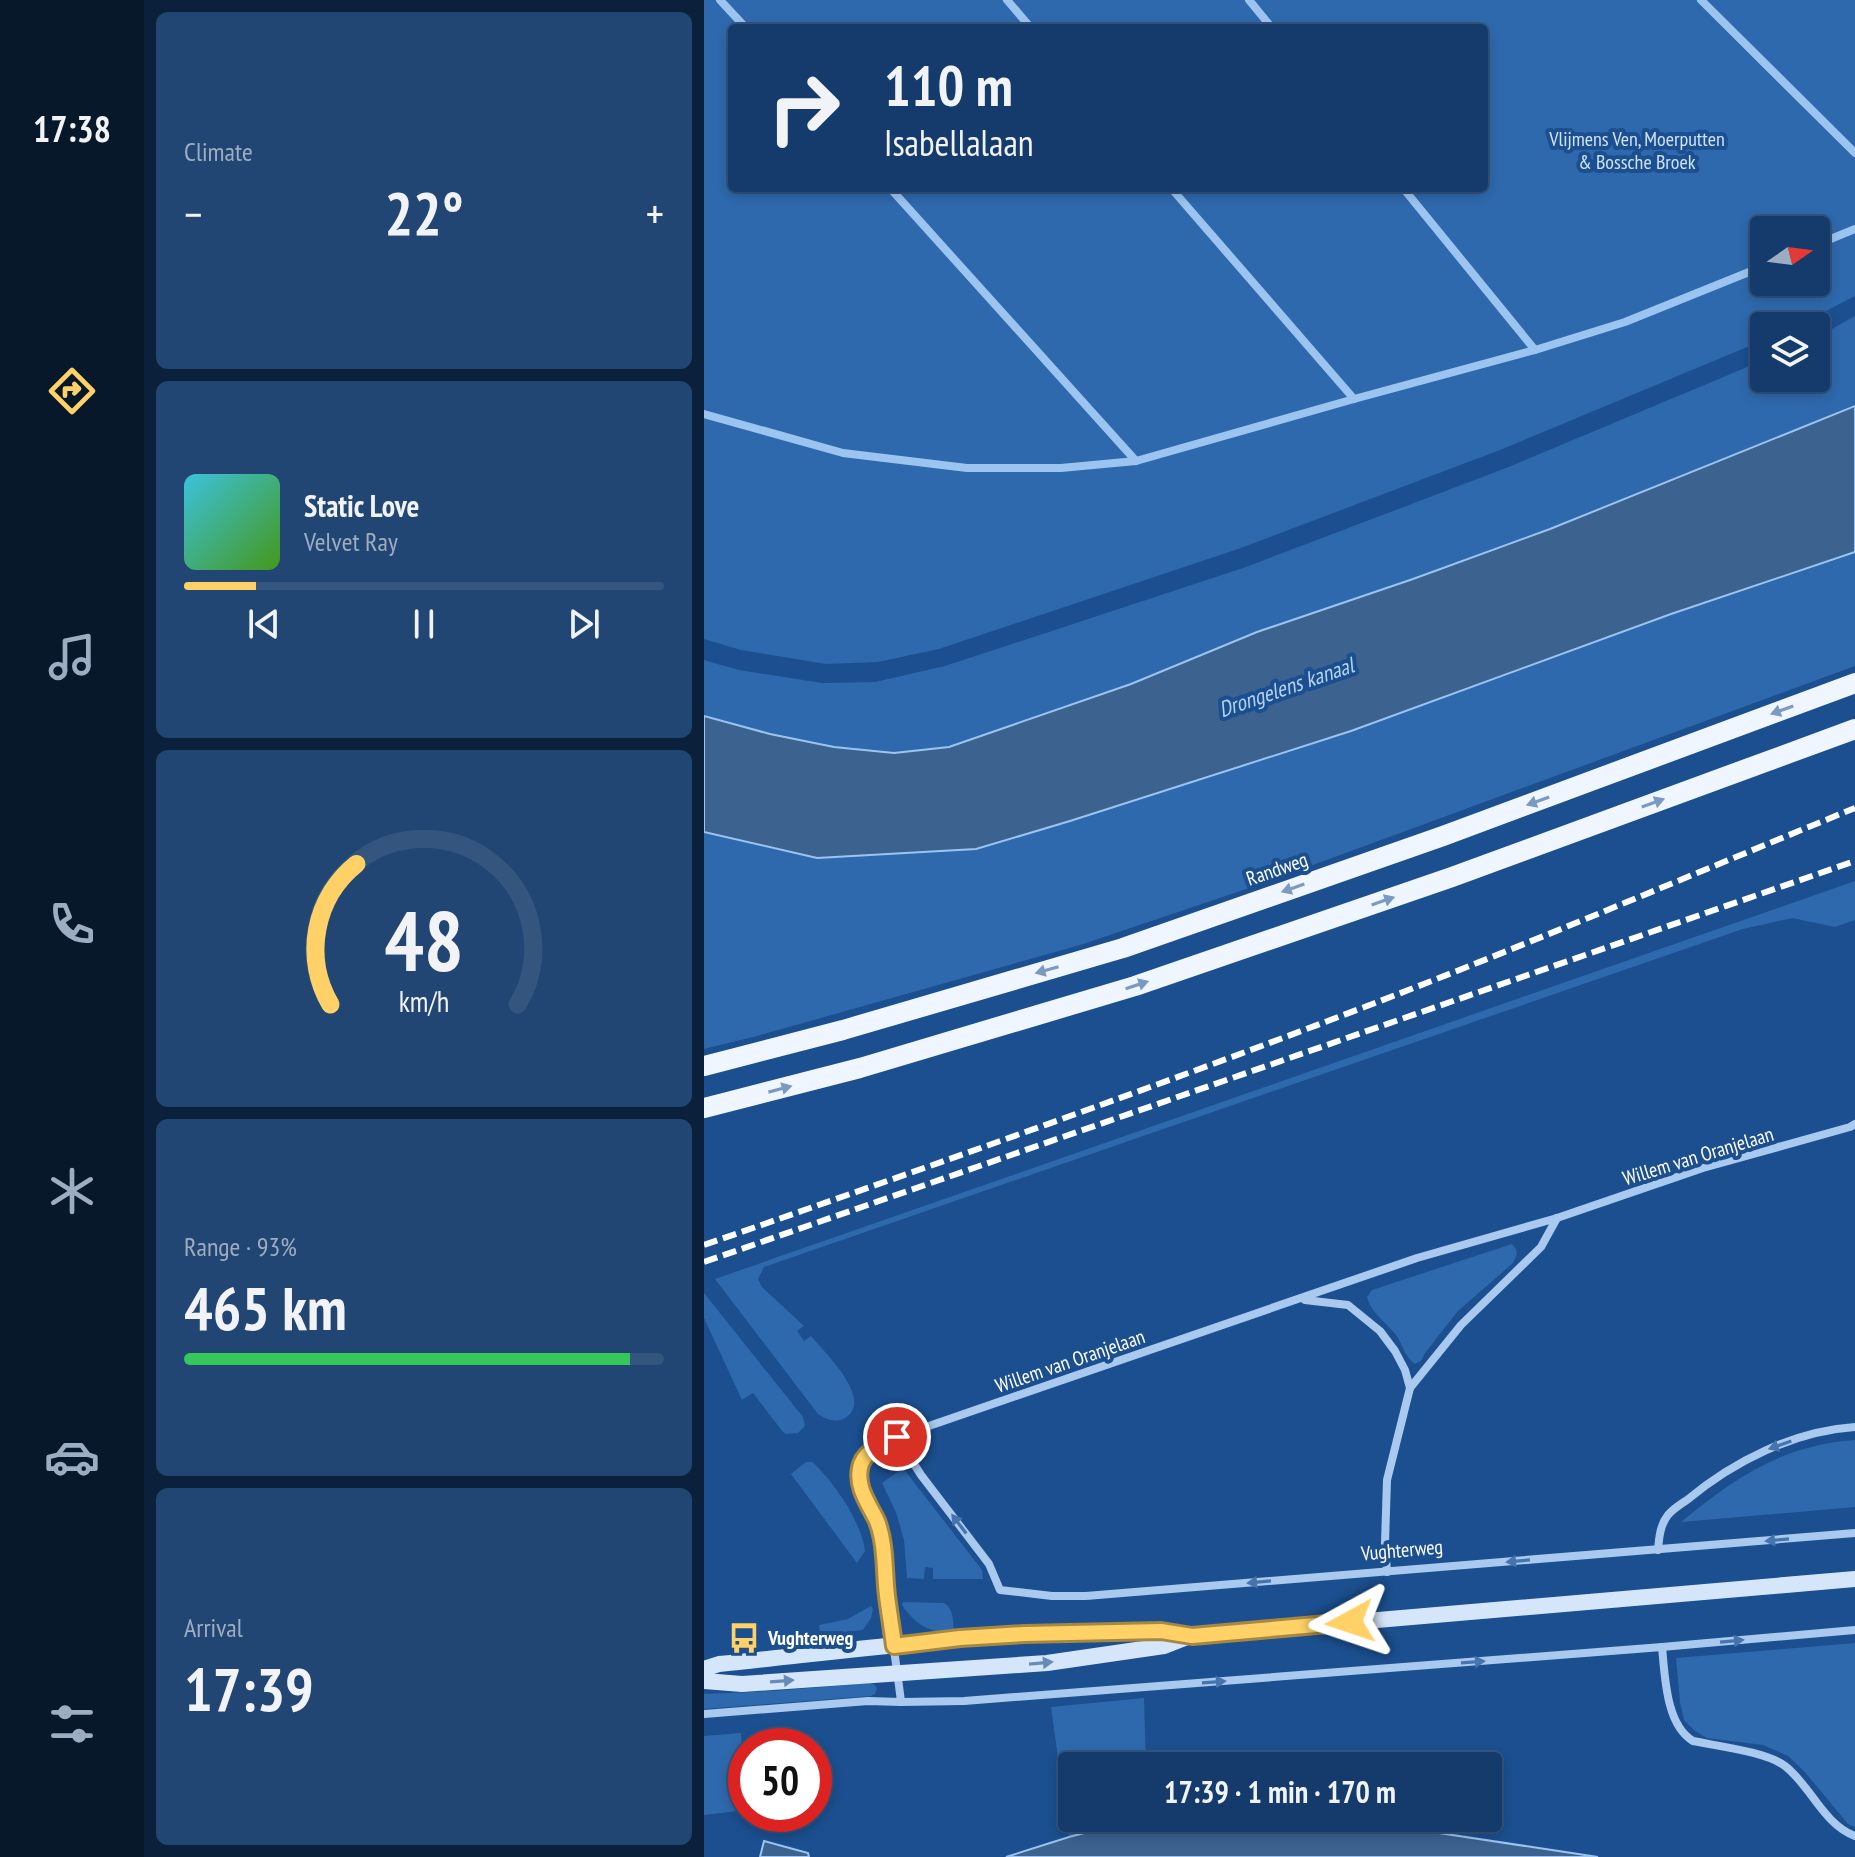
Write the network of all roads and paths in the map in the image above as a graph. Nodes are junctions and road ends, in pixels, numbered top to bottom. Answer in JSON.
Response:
{"nodes":[{"id":1,"x":1855,"y":683,"type":"edge"},
{"id":2,"x":1855,"y":729,"type":"edge"},
{"id":3,"x":704,"y":1066,"type":"edge"},
{"id":4,"x":704,"y":1108,"type":"edge"},
{"id":5,"x":1853,"y":1127,"type":"edge"},
{"id":6,"x":1557,"y":1218,"type":"junction"},
{"id":7,"x":1300,"y":1299,"type":"junction"},
{"id":8,"x":1410,"y":1388,"type":"junction"},
{"id":9,"x":1855,"y":1427,"type":"edge"},
{"id":10,"x":897,"y":1437,"type":"junction"},
{"id":11,"x":1855,"y":1533,"type":"edge"},
{"id":12,"x":1658,"y":1550,"type":"junction"},
{"id":13,"x":1387,"y":1572,"type":"junction"},
{"id":14,"x":1855,"y":1579,"type":"edge"},
{"id":15,"x":1855,"y":1630,"type":"edge"},
{"id":16,"x":1192,"y":1636,"type":"junction"},
{"id":17,"x":894,"y":1646,"type":"junction"},
{"id":18,"x":1662,"y":1647,"type":"junction"},
{"id":19,"x":704,"y":1669,"type":"edge"},
{"id":20,"x":898,"y":1673,"type":"junction"},
{"id":21,"x":704,"y":1681,"type":"edge"},
{"id":22,"x":901,"y":1702,"type":"junction"},
{"id":23,"x":704,"y":1714,"type":"edge"},
{"id":24,"x":1855,"y":1836,"type":"edge"}],
"edges":[{"from":1,"to":3,"type":"main road","name":"Randweg","one_way":true},
{"from":4,"to":2,"type":"main road","one_way":true},
{"from":5,"to":6,"type":"street","name":"Willem van Oranjelaan"},
{"from":6,"to":7,"type":"street","name":"Willem van Oranjelaan"},
{"from":6,"to":8,"type":"street"},
{"from":7,"to":8,"type":"street","name":"Willem van Oranjelaan"},
{"from":7,"to":10,"type":"street","name":"Willem van Oranjelaan"},
{"from":8,"to":13,"type":"street"},
{"from":9,"to":12,"type":"street","one_way":true},
{"from":13,"to":10,"type":"street","name":"Vughterweg","one_way":true},
{"from":10,"to":17,"type":"street","name":"Willem van Oranjelaan"},
{"from":11,"to":12,"type":"street","name":"Vughterweg","one_way":true},
{"from":12,"to":13,"type":"street","name":"Vughterweg","one_way":true},
{"from":14,"to":16,"type":"main road"},
{"from":18,"to":15,"type":"street","one_way":true},
{"from":16,"to":17,"type":"main road"},
{"from":20,"to":16,"type":"main road","one_way":true},
{"from":17,"to":19,"type":"main road"},
{"from":17,"to":20,"type":"street"},
{"from":22,"to":18,"type":"street","one_way":true},
{"from":18,"to":24,"type":"street"},
{"from":21,"to":20,"type":"main road","one_way":true},
{"from":20,"to":22,"type":"street"},
{"from":22,"to":23,"type":"street"}]}
